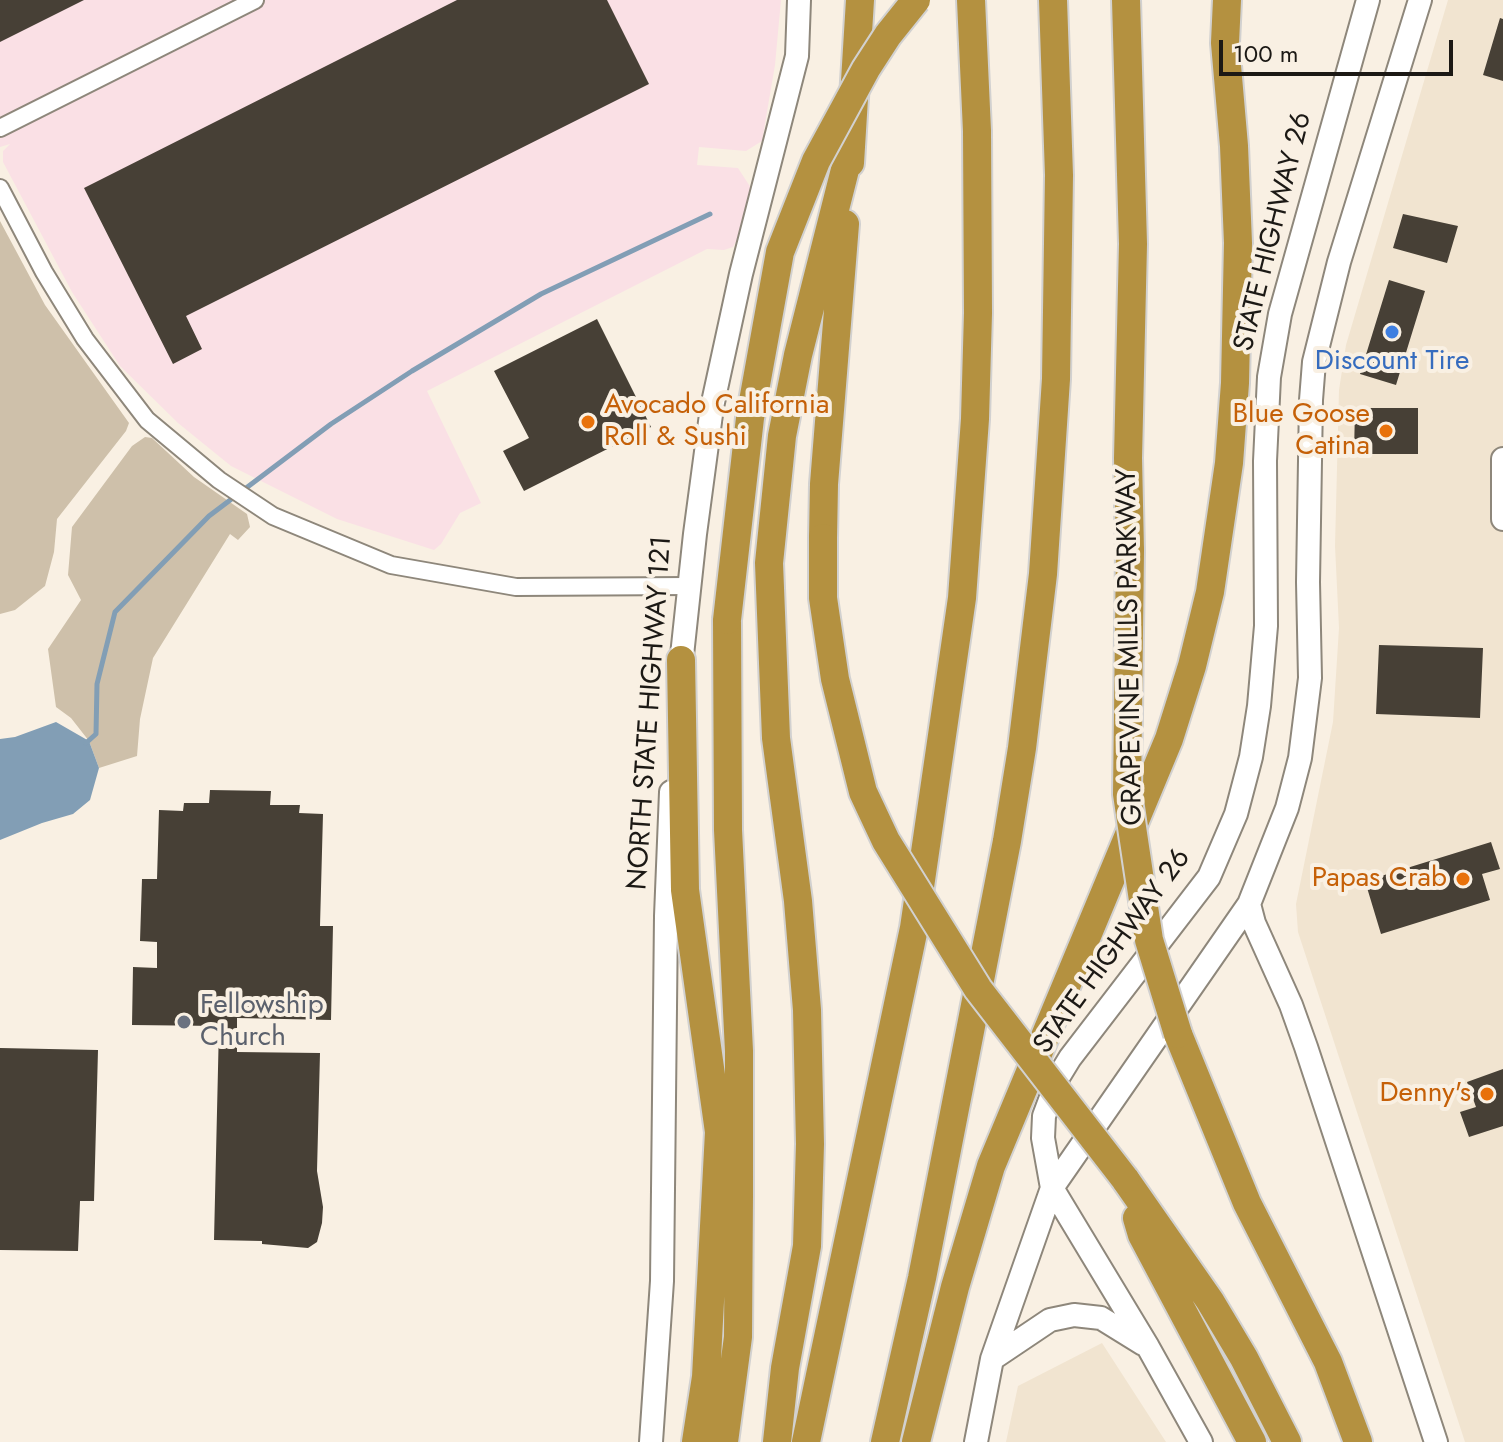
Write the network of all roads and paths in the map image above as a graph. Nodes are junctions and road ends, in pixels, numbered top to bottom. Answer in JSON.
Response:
{"nodes":[{"id":1,"x":255,"y":0,"type":"edge"},
{"id":2,"x":799,"y":0,"type":"edge"},
{"id":3,"x":860,"y":0,"type":"edge"},
{"id":4,"x":916,"y":0,"type":"edge"},
{"id":5,"x":971,"y":0,"type":"edge"},
{"id":6,"x":1053,"y":0,"type":"edge"},
{"id":7,"x":1126,"y":0,"type":"edge"},
{"id":8,"x":1215,"y":0,"type":"edge"},
{"id":9,"x":1227,"y":0,"type":"edge"},
{"id":10,"x":1368,"y":0,"type":"edge"},
{"id":11,"x":1420,"y":0,"type":"edge"},
{"id":12,"x":1225,"y":43,"type":"junction"},
{"id":13,"x":0,"y":128,"type":"edge"},
{"id":14,"x":851,"y":146,"type":"junction"},
{"id":15,"x":0,"y":188,"type":"edge"},
{"id":16,"x":1503,"y":459,"type":"edge"},
{"id":17,"x":1503,"y":519,"type":"edge"},
{"id":18,"x":689,"y":586,"type":"junction"},
{"id":19,"x":681,"y":660,"type":"junction"},
{"id":20,"x":1249,"y":904,"type":"junction"},
{"id":21,"x":1125,"y":1179,"type":"junction"},
{"id":22,"x":1052,"y":1188,"type":"junction"},
{"id":23,"x":1148,"y":1347,"type":"junction"},
{"id":24,"x":992,"y":1359,"type":"junction"},
{"id":25,"x":1328,"y":1362,"type":"junction"},
{"id":26,"x":651,"y":1442,"type":"edge"},
{"id":27,"x":696,"y":1442,"type":"edge"},
{"id":28,"x":724,"y":1442,"type":"edge"},
{"id":29,"x":777,"y":1442,"type":"edge"},
{"id":30,"x":806,"y":1442,"type":"edge"},
{"id":31,"x":885,"y":1442,"type":"edge"},
{"id":32,"x":916,"y":1442,"type":"edge"},
{"id":33,"x":976,"y":1442,"type":"edge"},
{"id":34,"x":1201,"y":1442,"type":"edge"},
{"id":35,"x":1252,"y":1442,"type":"edge"},
{"id":36,"x":1287,"y":1442,"type":"edge"},
{"id":37,"x":1358,"y":1442,"type":"edge"},
{"id":38,"x":1377,"y":1442,"type":"edge"},
{"id":39,"x":1436,"y":1442,"type":"edge"}],
"edges":[{"from":1,"to":13,"type":"street"},
{"from":2,"to":18,"type":"main road","name":"NORTH STATE HIGHWAY 121"},
{"from":3,"to":14,"type":"highway"},
{"from":4,"to":28,"type":"highway","bridge":true},
{"from":5,"to":30,"type":"highway"},
{"from":6,"to":31,"type":"highway"},
{"from":7,"to":25,"type":"highway","name":"GRAPEVINE MILLS PARKWAY","bridge":true},
{"from":8,"to":12,"type":"highway"},
{"from":9,"to":12,"type":"highway"},
{"from":10,"to":22,"type":"main road","name":"STATE HIGHWAY 26"},
{"from":11,"to":20,"type":"main road"},
{"from":12,"to":32,"type":"highway"},
{"from":14,"to":21,"type":"highway","bridge":true},
{"from":14,"to":29,"type":"highway"},
{"from":15,"to":18,"type":"street"},
{"from":16,"to":17,"type":"main road"},
{"from":18,"to":19,"type":"main road","name":"NORTH STATE HIGHWAY 121"},
{"from":19,"to":26,"type":"main road","name":"NORTH STATE HIGHWAY 121"},
{"from":19,"to":27,"type":"highway"},
{"from":20,"to":22,"type":"main road"},
{"from":20,"to":39,"type":"main road"},
{"from":21,"to":35,"type":"highway"},
{"from":21,"to":36,"type":"highway"},
{"from":22,"to":23,"type":"main road"},
{"from":22,"to":24,"type":"main road"},
{"from":23,"to":24,"type":"main road"},
{"from":23,"to":34,"type":"main road"},
{"from":24,"to":33,"type":"main road"},
{"from":25,"to":37,"type":"highway","name":"GRAPEVINE MILLS PARKWAY"},
{"from":25,"to":38,"type":"highway"}]}
